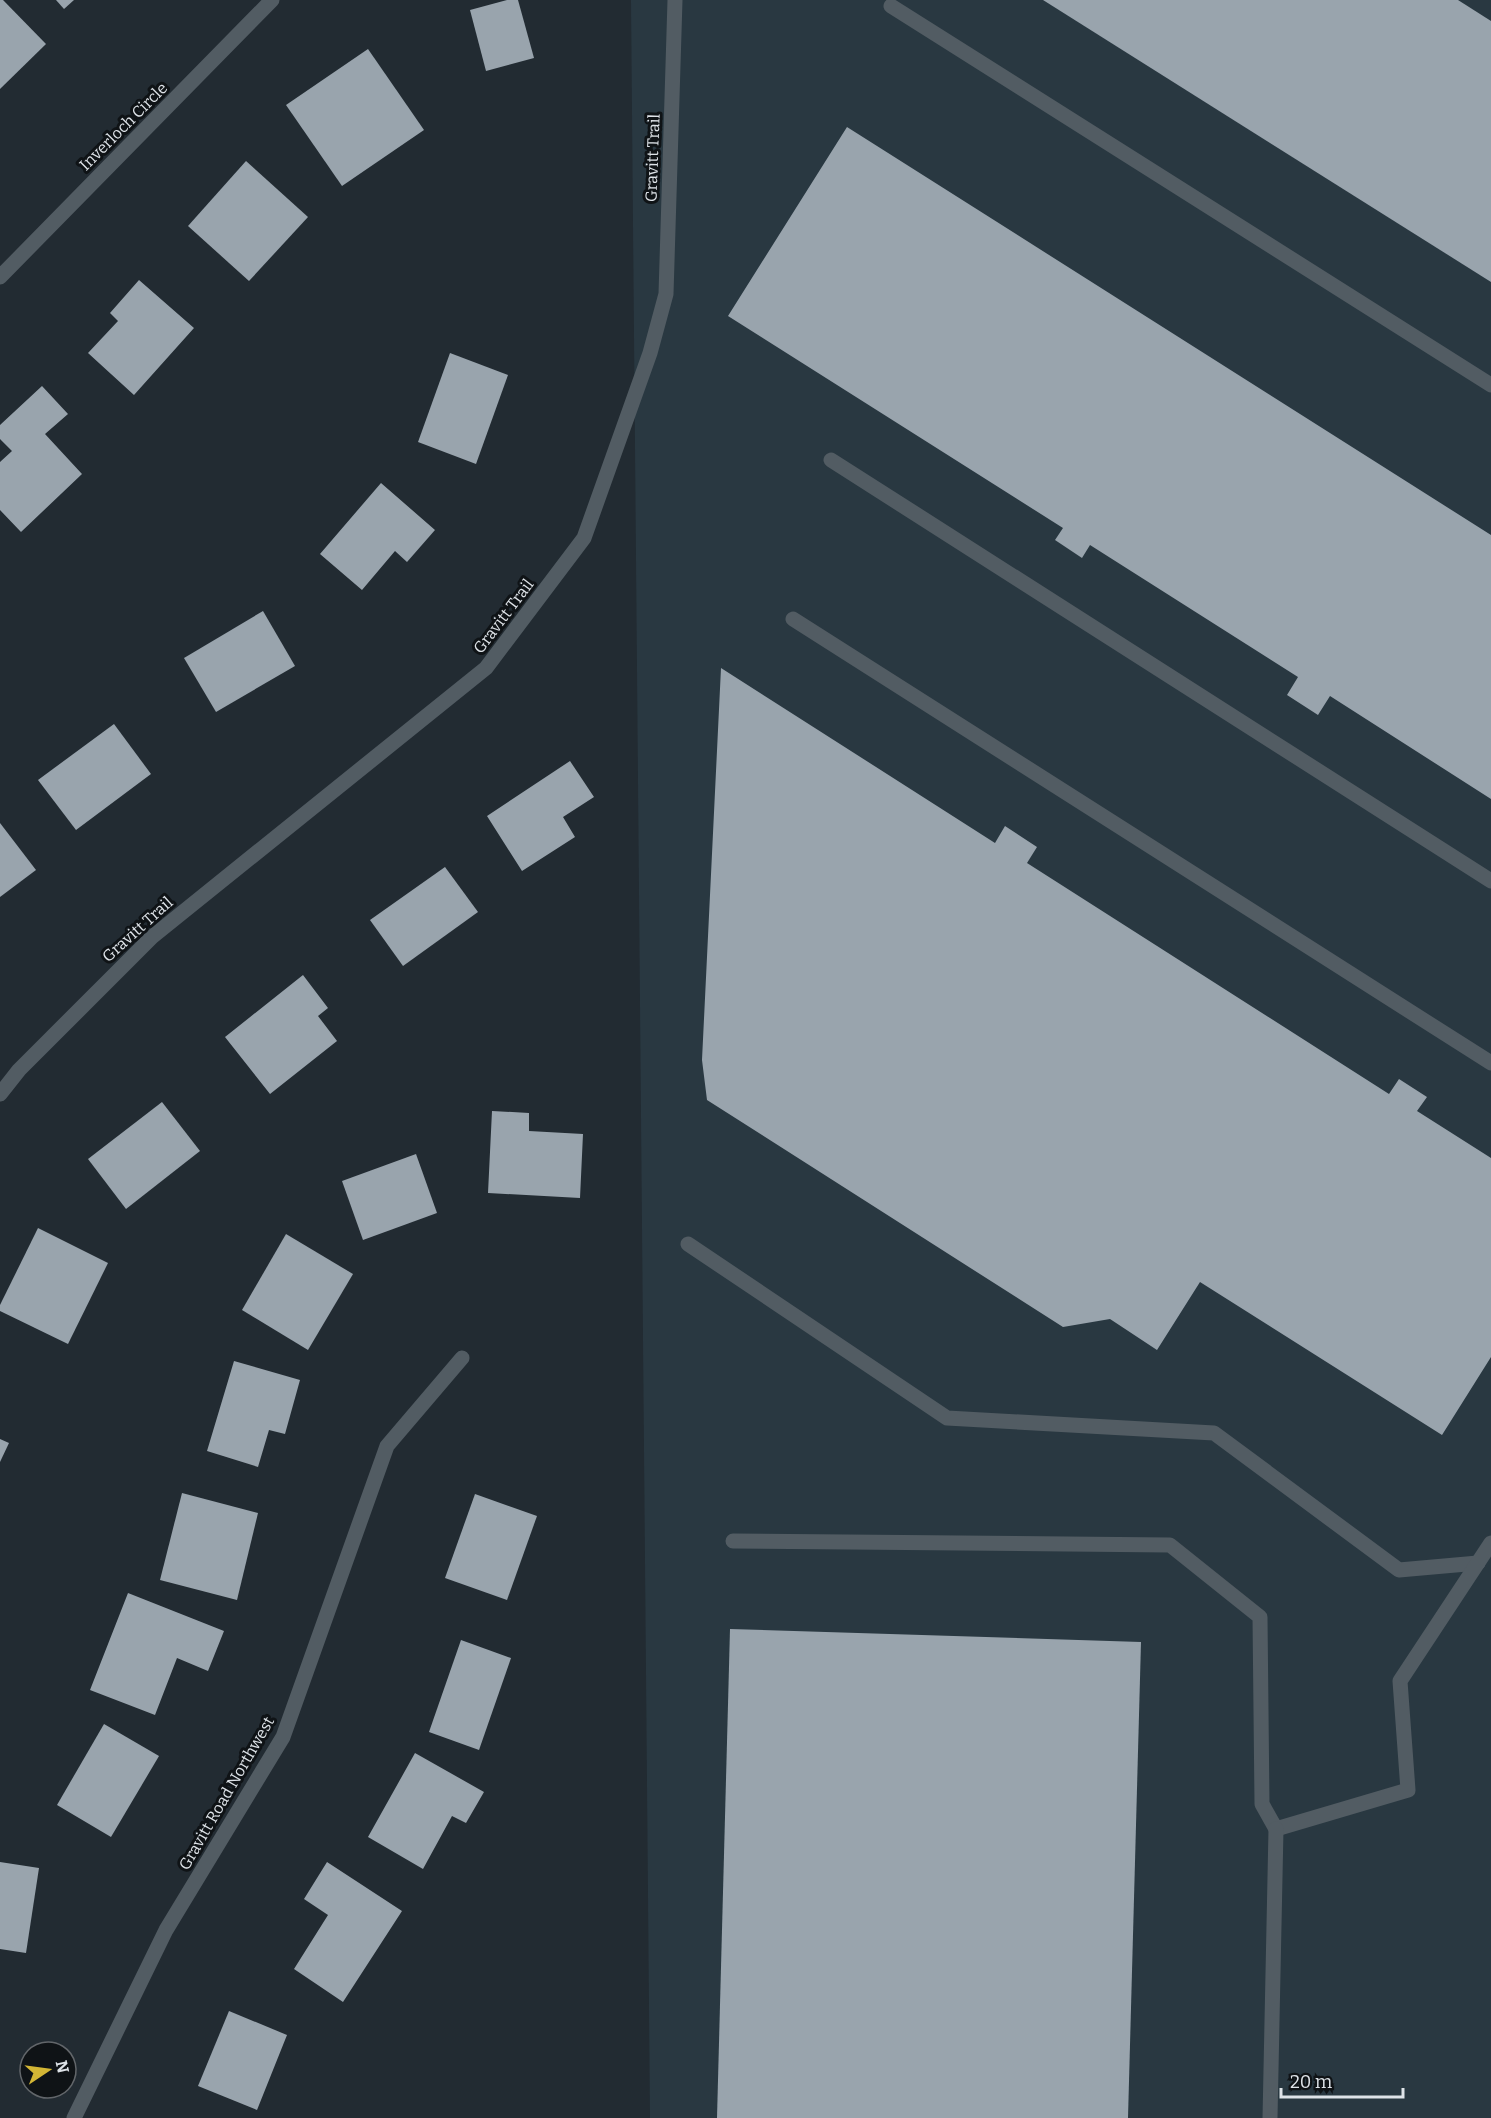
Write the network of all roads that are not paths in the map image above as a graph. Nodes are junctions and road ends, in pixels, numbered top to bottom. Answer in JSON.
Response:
{"nodes":[{"id":1,"x":272,"y":0,"type":"edge"},
{"id":2,"x":675,"y":0,"type":"edge"},
{"id":3,"x":891,"y":6,"type":"dead end"},
{"id":4,"x":0,"y":277,"type":"edge"},
{"id":5,"x":1491,"y":385,"type":"edge"},
{"id":6,"x":831,"y":460,"type":"dead end"},
{"id":7,"x":793,"y":620,"type":"dead end"},
{"id":8,"x":1491,"y":881,"type":"edge"},
{"id":9,"x":1491,"y":1063,"type":"edge"},
{"id":10,"x":0,"y":1094,"type":"edge"},
{"id":11,"x":688,"y":1244,"type":"dead end"},
{"id":12,"x":462,"y":1358,"type":"dead end"},
{"id":13,"x":733,"y":1541,"type":"dead end"},
{"id":14,"x":1491,"y":1543,"type":"edge"},
{"id":15,"x":1478,"y":1563,"type":"junction"},
{"id":16,"x":1276,"y":1829,"type":"junction"},
{"id":17,"x":75,"y":2118,"type":"edge"},
{"id":18,"x":1270,"y":2118,"type":"edge"}],
"edges":[{"from":1,"to":4,"type":"street","name":"Inverloch Circle"},
{"from":2,"to":10,"type":"street","name":"Gravitt Trail"},
{"from":3,"to":5,"type":"street"},
{"from":6,"to":8,"type":"street"},
{"from":7,"to":9,"type":"street"},
{"from":11,"to":15,"type":"street"},
{"from":12,"to":17,"type":"street","name":"Gravitt Road Northwest"},
{"from":13,"to":16,"type":"street"},
{"from":14,"to":15,"type":"street"},
{"from":15,"to":16,"type":"street"},
{"from":16,"to":18,"type":"street"}]}
